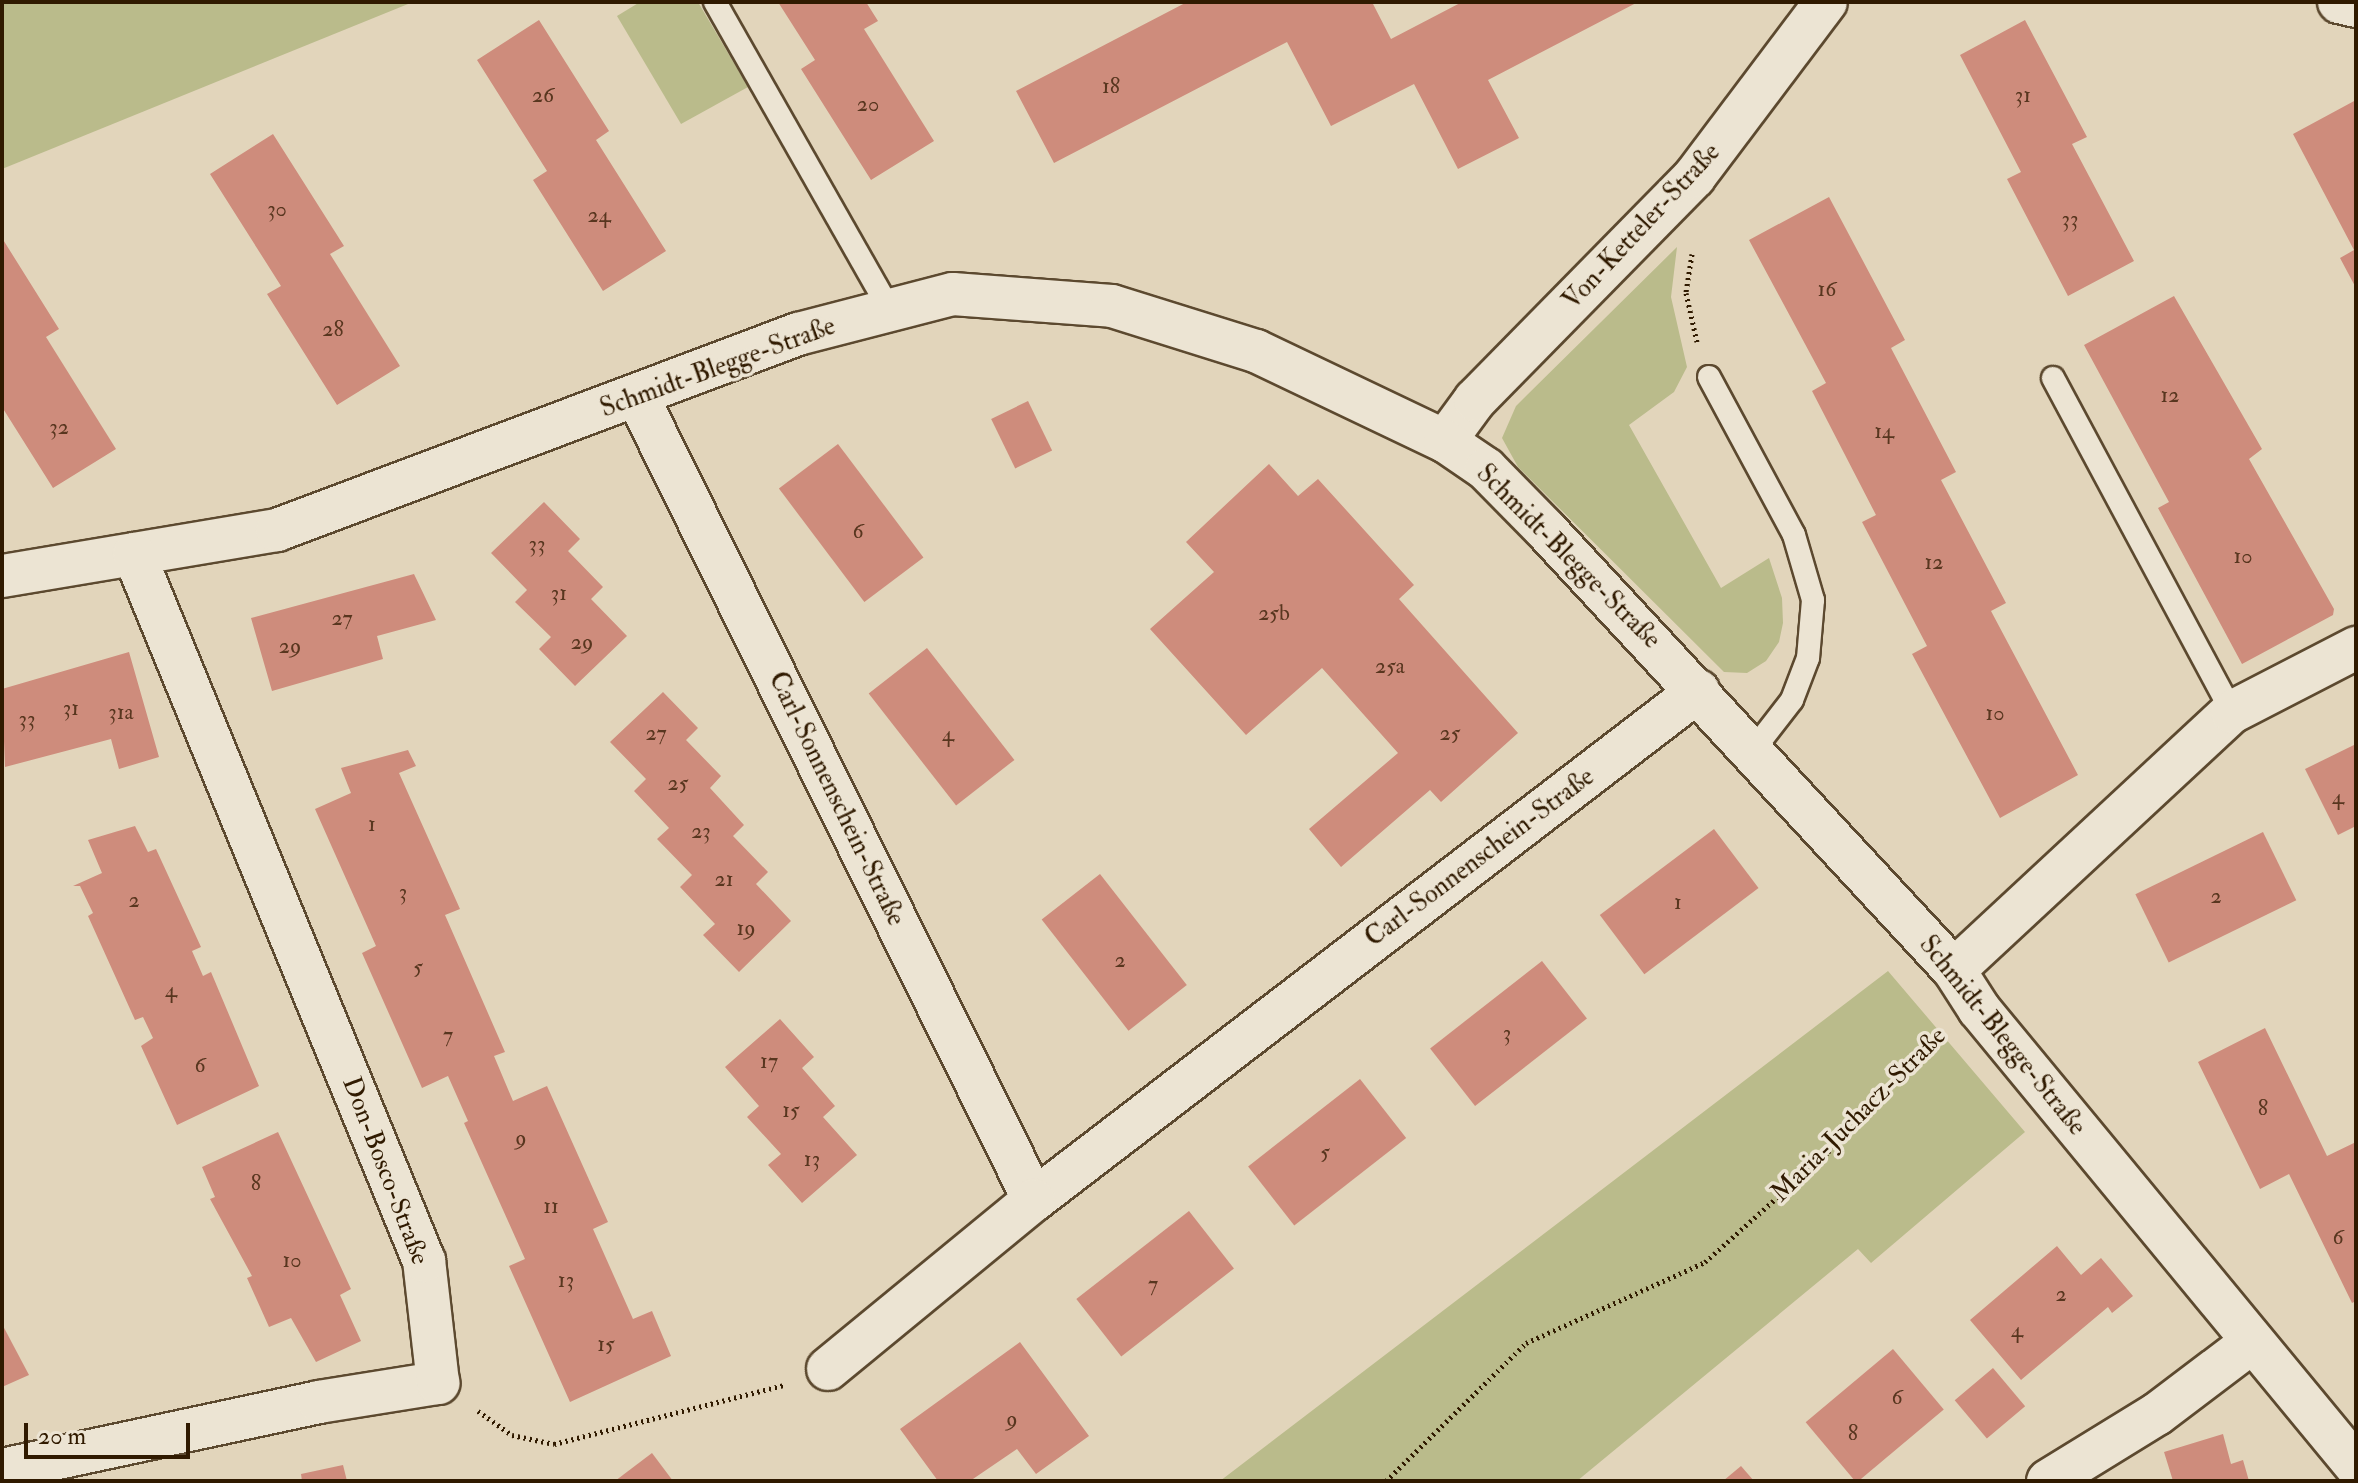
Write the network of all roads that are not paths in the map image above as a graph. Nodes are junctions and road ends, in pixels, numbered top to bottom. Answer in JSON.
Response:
{"nodes":[{"id":1,"x":715,"y":2,"type":"edge"},
{"id":2,"x":1826,"y":2,"type":"edge"},
{"id":3,"x":2339,"y":2,"type":"edge"},
{"id":4,"x":2356,"y":6,"type":"edge"},
{"id":5,"x":890,"y":310,"type":"junction"},
{"id":6,"x":1709,"y":377,"type":"road end"},
{"id":7,"x":2053,"y":378,"type":"dead end"},
{"id":8,"x":638,"y":398,"type":"junction"},
{"id":9,"x":1445,"y":441,"type":"junction"},
{"id":10,"x":134,"y":554,"type":"junction"},
{"id":11,"x":2,"y":576,"type":"edge"},
{"id":12,"x":2356,"y":648,"type":"edge"},
{"id":13,"x":1698,"y":691,"type":"junction"},
{"id":14,"x":2232,"y":712,"type":"junction"},
{"id":15,"x":1754,"y":749,"type":"junction"},
{"id":16,"x":1954,"y":970,"type":"junction"},
{"id":17,"x":1034,"y":1200,"type":"junction"},
{"id":18,"x":2251,"y":1343,"type":"junction"},
{"id":19,"x":828,"y":1369,"type":"road end"},
{"id":20,"x":2356,"y":1466,"type":"edge"},
{"id":21,"x":2,"y":1470,"type":"edge"},
{"id":22,"x":2048,"y":1481,"type":"edge"}],
"edges":[{"from":1,"to":5,"type":"lane"},
{"from":2,"to":9,"type":"street","name":"Von-Ketteler-Straße"},
{"from":3,"to":4,"type":"street"},
{"from":5,"to":8,"type":"street","name":"Schmidt-Blegge-Straße"},
{"from":5,"to":9,"type":"street","name":"Schmidt-Blegge-Straße"},
{"from":6,"to":15,"type":"lane"},
{"from":7,"to":14,"type":"lane"},
{"from":8,"to":10,"type":"street","name":"Schmidt-Blegge-Straße"},
{"from":8,"to":17,"type":"street","name":"Carl-Sonnenschein-Straße"},
{"from":9,"to":13,"type":"street","name":"Schmidt-Blegge-Straße"},
{"from":10,"to":11,"type":"street","name":"Schmidt-Blegge-Straße"},
{"from":10,"to":21,"type":"street","name":"Don-Bosco-Straße"},
{"from":12,"to":14,"type":"street"},
{"from":13,"to":15,"type":"street","name":"Schmidt-Blegge-Straße"},
{"from":13,"to":17,"type":"street","name":"Carl-Sonnenschein-Straße"},
{"from":14,"to":16,"type":"street"},
{"from":15,"to":16,"type":"street","name":"Schmidt-Blegge-Straße"},
{"from":16,"to":18,"type":"street","name":"Schmidt-Blegge-Straße"},
{"from":17,"to":19,"type":"street","name":"Carl-Sonnenschein-Straße"},
{"from":18,"to":20,"type":"street","name":"Schmidt-Blegge-Straße"},
{"from":18,"to":22,"type":"street"}]}
